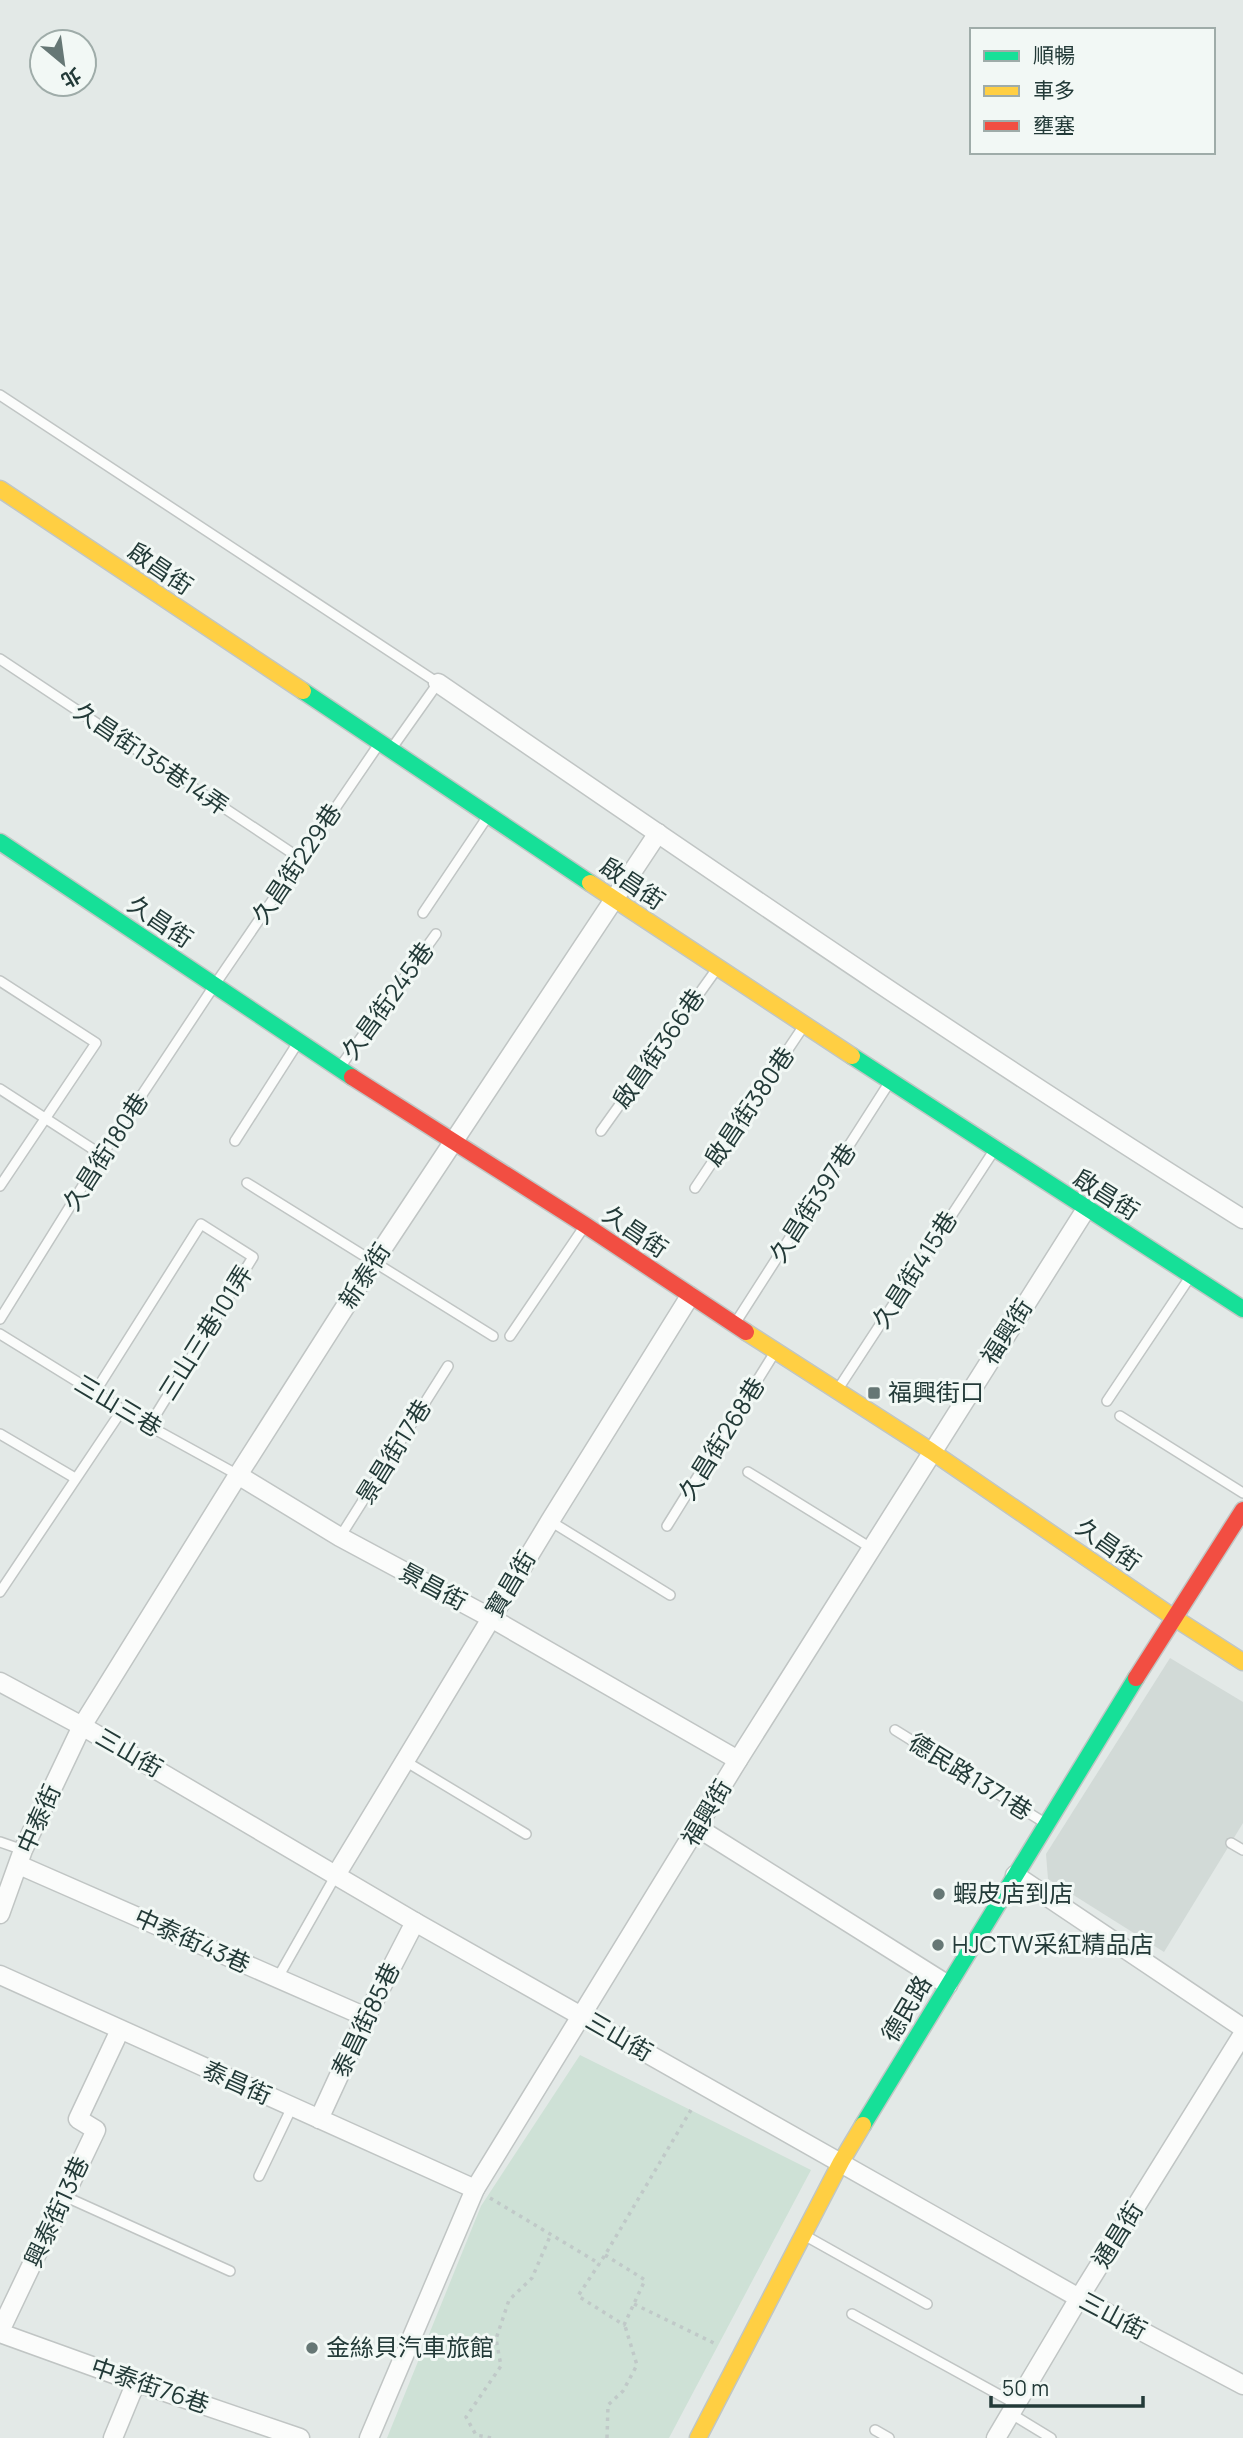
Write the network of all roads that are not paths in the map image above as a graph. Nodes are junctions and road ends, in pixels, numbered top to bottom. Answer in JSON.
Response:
{"nodes":[{"id":1,"x":0,"y":395,"type":"edge"},
{"id":2,"x":0,"y":489,"type":"edge"},
{"id":3,"x":0,"y":659,"type":"edge"},
{"id":4,"x":438,"y":683,"type":"junction"},
{"id":5,"x":386,"y":746,"type":"junction"},
{"id":6,"x":489,"y":815,"type":"junction"},
{"id":7,"x":658,"y":833,"type":"junction"},
{"id":8,"x":0,"y":842,"type":"edge"},
{"id":9,"x":301,"y":859,"type":"junction"},
{"id":10,"x":614,"y":899,"type":"junction"},
{"id":11,"x":423,"y":913,"type":"dead end"},
{"id":12,"x":436,"y":934,"type":"dead end"},
{"id":13,"x":717,"y":968,"type":"junction"},
{"id":14,"x":0,"y":981,"type":"edge"},
{"id":15,"x":214,"y":986,"type":"junction"},
{"id":16,"x":804,"y":1025,"type":"junction"},
{"id":17,"x":298,"y":1042,"type":"junction"},
{"id":18,"x":339,"y":1068,"type":"junction"},
{"id":19,"x":890,"y":1082,"type":"junction"},
{"id":20,"x":0,"y":1089,"type":"edge"},
{"id":21,"x":47,"y":1119,"type":"junction"},
{"id":22,"x":601,"y":1131,"type":"dead end"},
{"id":23,"x":235,"y":1141,"type":"dead end"},
{"id":24,"x":453,"y":1142,"type":"junction"},
{"id":25,"x":994,"y":1150,"type":"junction"},
{"id":26,"x":102,"y":1155,"type":"junction"},
{"id":27,"x":247,"y":1183,"type":"dead end"},
{"id":28,"x":0,"y":1186,"type":"edge"},
{"id":29,"x":695,"y":1188,"type":"dead end"},
{"id":30,"x":1086,"y":1209,"type":"junction"},
{"id":31,"x":1243,"y":1219,"type":"edge"},
{"id":32,"x":585,"y":1225,"type":"junction"},
{"id":33,"x":375,"y":1260,"type":"junction"},
{"id":34,"x":1191,"y":1275,"type":"junction"},
{"id":35,"x":690,"y":1296,"type":"junction"},
{"id":36,"x":1243,"y":1309,"type":"edge"},
{"id":37,"x":0,"y":1319,"type":"edge"},
{"id":38,"x":735,"y":1324,"type":"junction"},
{"id":39,"x":0,"y":1334,"type":"edge"},
{"id":40,"x":493,"y":1336,"type":"dead end"},
{"id":41,"x":510,"y":1336,"type":"dead end"},
{"id":42,"x":776,"y":1350,"type":"junction"},
{"id":43,"x":448,"y":1366,"type":"dead end"},
{"id":44,"x":837,"y":1390,"type":"junction"},
{"id":45,"x":95,"y":1392,"type":"junction"},
{"id":46,"x":1107,"y":1401,"type":"dead end"},
{"id":47,"x":122,"y":1410,"type":"junction"},
{"id":48,"x":1120,"y":1416,"type":"dead end"},
{"id":49,"x":149,"y":1426,"type":"junction"},
{"id":50,"x":0,"y":1434,"type":"edge"},
{"id":51,"x":931,"y":1451,"type":"junction"},
{"id":52,"x":748,"y":1472,"type":"dead end"},
{"id":53,"x":238,"y":1475,"type":"junction"},
{"id":54,"x":75,"y":1478,"type":"junction"},
{"id":55,"x":1243,"y":1493,"type":"edge"},
{"id":56,"x":1243,"y":1510,"type":"edge"},
{"id":57,"x":550,"y":1521,"type":"junction"},
{"id":58,"x":667,"y":1527,"type":"dead end"},
{"id":59,"x":340,"y":1537,"type":"junction"},
{"id":60,"x":871,"y":1548,"type":"junction"},
{"id":61,"x":2,"y":1586,"type":"edge"},
{"id":62,"x":670,"y":1595,"type":"dead end"},
{"id":63,"x":1173,"y":1617,"type":"junction"},
{"id":64,"x":491,"y":1618,"type":"junction"},
{"id":65,"x":1243,"y":1662,"type":"edge"},
{"id":66,"x":0,"y":1682,"type":"edge"},
{"id":67,"x":82,"y":1726,"type":"junction"},
{"id":68,"x":895,"y":1730,"type":"dead end"},
{"id":69,"x":738,"y":1760,"type":"junction"},
{"id":70,"x":405,"y":1761,"type":"junction"},
{"id":71,"x":1046,"y":1824,"type":"junction"},
{"id":72,"x":698,"y":1828,"type":"junction"},
{"id":73,"x":526,"y":1834,"type":"dead end"},
{"id":74,"x":0,"y":1842,"type":"edge"},
{"id":75,"x":1231,"y":1843,"type":"dead end"},
{"id":76,"x":1243,"y":1850,"type":"edge"},
{"id":77,"x":21,"y":1857,"type":"junction"},
{"id":78,"x":336,"y":1875,"type":"junction"},
{"id":79,"x":1015,"y":1875,"type":"junction"},
{"id":80,"x":0,"y":1914,"type":"edge"},
{"id":81,"x":415,"y":1922,"type":"junction"},
{"id":82,"x":0,"y":1975,"type":"edge"},
{"id":83,"x":277,"y":1979,"type":"junction"},
{"id":84,"x":948,"y":1985,"type":"junction"},
{"id":85,"x":582,"y":2016,"type":"junction"},
{"id":86,"x":366,"y":2017,"type":"junction"},
{"id":87,"x":1243,"y":2028,"type":"edge"},
{"id":88,"x":120,"y":2030,"type":"junction"},
{"id":89,"x":1243,"y":2035,"type":"edge"},
{"id":90,"x":292,"y":2107,"type":"junction"},
{"id":91,"x":319,"y":2119,"type":"junction"},
{"id":92,"x":841,"y":2162,"type":"junction"},
{"id":93,"x":259,"y":2176,"type":"dead end"},
{"id":94,"x":475,"y":2189,"type":"junction"},
{"id":95,"x":64,"y":2196,"type":"junction"},
{"id":96,"x":803,"y":2235,"type":"junction"},
{"id":97,"x":230,"y":2271,"type":"dead end"},
{"id":98,"x":1079,"y":2298,"type":"junction"},
{"id":99,"x":928,"y":2304,"type":"dead end"},
{"id":100,"x":852,"y":2314,"type":"dead end"},
{"id":101,"x":0,"y":2332,"type":"edge"},
{"id":102,"x":136,"y":2382,"type":"junction"},
{"id":103,"x":1243,"y":2385,"type":"edge"},
{"id":104,"x":1013,"y":2409,"type":"junction"},
{"id":105,"x":875,"y":2430,"type":"dead end"},
{"id":106,"x":113,"y":2438,"type":"edge"},
{"id":107,"x":300,"y":2438,"type":"edge"},
{"id":108,"x":369,"y":2438,"type":"edge"},
{"id":109,"x":698,"y":2438,"type":"edge"},
{"id":110,"x":889,"y":2438,"type":"edge"},
{"id":111,"x":996,"y":2438,"type":"edge"},
{"id":112,"x":1051,"y":2438,"type":"edge"}],
"edges":[{"from":1,"to":4,"type":"lane"},
{"from":2,"to":5,"type":"street","name":"啟昌街"},
{"from":3,"to":9,"type":"lane","name":"久昌街135巷14弄"},
{"from":4,"to":5,"type":"lane","name":"久昌街229巷"},
{"from":4,"to":7,"type":"street"},
{"from":5,"to":6,"type":"street","name":"啟昌街"},
{"from":5,"to":9,"type":"lane","name":"久昌街229巷"},
{"from":6,"to":10,"type":"street","name":"啟昌街"},
{"from":6,"to":11,"type":"lane"},
{"from":7,"to":10,"type":"street","name":"新泰街"},
{"from":7,"to":31,"type":"street"},
{"from":8,"to":15,"type":"street","name":"久昌街"},
{"from":9,"to":15,"type":"lane","name":"久昌街229巷"},
{"from":10,"to":13,"type":"street","name":"啟昌街"},
{"from":10,"to":24,"type":"street","name":"新泰街"},
{"from":12,"to":18,"type":"lane","name":"久昌街245巷"},
{"from":13,"to":16,"type":"street","name":"啟昌街"},
{"from":13,"to":22,"type":"lane","name":"啟昌街366巷"},
{"from":14,"to":21,"type":"lane"},
{"from":15,"to":17,"type":"street","name":"久昌街"},
{"from":15,"to":26,"type":"lane","name":"久昌街180巷"},
{"from":16,"to":19,"type":"street","name":"啟昌街"},
{"from":16,"to":29,"type":"lane","name":"啟昌街380巷"},
{"from":17,"to":18,"type":"street","name":"久昌街"},
{"from":17,"to":23,"type":"lane"},
{"from":18,"to":24,"type":"street","name":"久昌街"},
{"from":19,"to":25,"type":"street","name":"啟昌街"},
{"from":19,"to":38,"type":"lane","name":"久昌街397巷"},
{"from":20,"to":21,"type":"lane"},
{"from":21,"to":26,"type":"lane"},
{"from":21,"to":28,"type":"lane"},
{"from":24,"to":32,"type":"street","name":"久昌街"},
{"from":24,"to":33,"type":"street","name":"新泰街"},
{"from":25,"to":30,"type":"street","name":"啟昌街"},
{"from":25,"to":44,"type":"lane","name":"久昌街415巷"},
{"from":26,"to":37,"type":"lane","name":"久昌街180巷"},
{"from":27,"to":33,"type":"lane"},
{"from":30,"to":34,"type":"street","name":"啟昌街"},
{"from":30,"to":51,"type":"street","name":"福興街"},
{"from":32,"to":35,"type":"street","name":"久昌街"},
{"from":32,"to":41,"type":"lane"},
{"from":33,"to":40,"type":"lane"},
{"from":33,"to":53,"type":"street","name":"新泰街"},
{"from":34,"to":36,"type":"street","name":"啟昌街"},
{"from":34,"to":46,"type":"lane"},
{"from":35,"to":38,"type":"street","name":"久昌街"},
{"from":35,"to":57,"type":"street","name":"寶昌街"},
{"from":38,"to":42,"type":"street","name":"久昌街"},
{"from":39,"to":45,"type":"lane","name":"三山三巷"},
{"from":42,"to":44,"type":"street","name":"久昌街"},
{"from":42,"to":58,"type":"lane","name":"久昌街268巷"},
{"from":43,"to":59,"type":"lane","name":"景昌街17巷"},
{"from":44,"to":51,"type":"street","name":"久昌街"},
{"from":45,"to":47,"type":"lane","name":"三山三巷"},
{"from":45,"to":49,"type":"lane","name":"三山三巷101弄"},
{"from":47,"to":49,"type":"lane","name":"三山三巷"},
{"from":47,"to":54,"type":"lane"},
{"from":48,"to":55,"type":"lane"},
{"from":49,"to":53,"type":"lane","name":"三山三巷"},
{"from":50,"to":54,"type":"lane"},
{"from":51,"to":60,"type":"street","name":"福興街"},
{"from":51,"to":63,"type":"street","name":"久昌街"},
{"from":52,"to":60,"type":"lane"},
{"from":53,"to":59,"type":"street","name":"景昌街"},
{"from":53,"to":67,"type":"street","name":"新泰街"},
{"from":54,"to":61,"type":"lane"},
{"from":56,"to":63,"type":"street","name":"德民路"},
{"from":57,"to":62,"type":"lane"},
{"from":57,"to":64,"type":"street","name":"寶昌街"},
{"from":59,"to":64,"type":"street","name":"景昌街"},
{"from":60,"to":69,"type":"street","name":"福興街"},
{"from":63,"to":65,"type":"street","name":"久昌街"},
{"from":63,"to":71,"type":"street","name":"德民路"},
{"from":64,"to":69,"type":"street","name":"景昌街"},
{"from":64,"to":70,"type":"street","name":"寶昌街"},
{"from":66,"to":67,"type":"street","name":"三山街"},
{"from":67,"to":77,"type":"street","name":"中泰街"},
{"from":67,"to":78,"type":"street","name":"三山街"},
{"from":68,"to":71,"type":"lane","name":"德民路1371巷"},
{"from":69,"to":72,"type":"street","name":"福興街"},
{"from":70,"to":73,"type":"lane"},
{"from":70,"to":78,"type":"street","name":"寶昌街"},
{"from":71,"to":79,"type":"street","name":"德民路"},
{"from":72,"to":84,"type":"street"},
{"from":72,"to":85,"type":"street","name":"福興街"},
{"from":74,"to":77,"type":"lane"},
{"from":75,"to":76,"type":"lane"},
{"from":77,"to":80,"type":"street","name":"中泰街"},
{"from":77,"to":83,"type":"street","name":"中泰街43巷"},
{"from":78,"to":81,"type":"street","name":"三山街"},
{"from":78,"to":83,"type":"lane"},
{"from":79,"to":84,"type":"street","name":"德民路"},
{"from":79,"to":87,"type":"street"},
{"from":81,"to":85,"type":"street","name":"三山街"},
{"from":81,"to":86,"type":"street","name":"泰昌街85巷"},
{"from":82,"to":88,"type":"street","name":"泰昌街"},
{"from":83,"to":86,"type":"street","name":"中泰街43巷"},
{"from":84,"to":92,"type":"street","name":"德民路"},
{"from":85,"to":92,"type":"street","name":"三山街"},
{"from":85,"to":94,"type":"street","name":"福興街"},
{"from":86,"to":91,"type":"street","name":"泰昌街85巷"},
{"from":88,"to":90,"type":"street","name":"泰昌街"},
{"from":88,"to":95,"type":"street","name":"興泰街13巷"},
{"from":89,"to":98,"type":"street","name":"通昌街"},
{"from":90,"to":91,"type":"street","name":"泰昌街"},
{"from":90,"to":93,"type":"lane"},
{"from":91,"to":94,"type":"street","name":"泰昌街"},
{"from":92,"to":96,"type":"street","name":"德民路"},
{"from":92,"to":98,"type":"street","name":"三山街"},
{"from":94,"to":108,"type":"street","name":"福興街"},
{"from":95,"to":97,"type":"lane"},
{"from":95,"to":101,"type":"street","name":"興泰街13巷"},
{"from":96,"to":99,"type":"lane"},
{"from":96,"to":109,"type":"street","name":"德民路"},
{"from":98,"to":103,"type":"street","name":"三山街"},
{"from":98,"to":104,"type":"street","name":"通昌街"},
{"from":100,"to":104,"type":"lane"},
{"from":101,"to":102,"type":"street","name":"中泰街76巷"},
{"from":102,"to":106,"type":"street"},
{"from":102,"to":107,"type":"street","name":"中泰街76巷"},
{"from":104,"to":111,"type":"street","name":"通昌街"},
{"from":104,"to":112,"type":"lane"},
{"from":105,"to":110,"type":"lane"}]}
